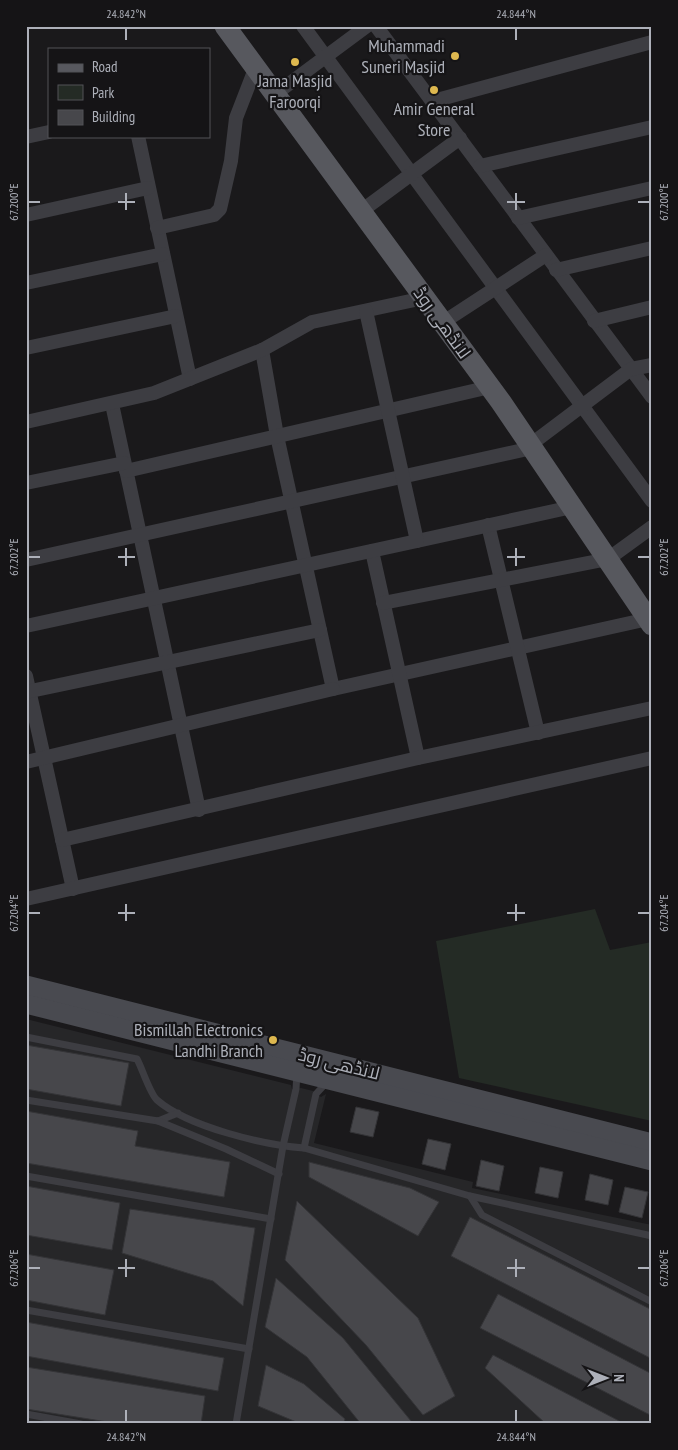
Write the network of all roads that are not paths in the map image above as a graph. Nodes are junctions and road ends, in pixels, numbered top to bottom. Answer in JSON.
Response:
{"nodes":[{"id":1,"x":224,"y":26,"type":"edge"},
{"id":2,"x":302,"y":26,"type":"edge"},
{"id":3,"x":367,"y":26,"type":"edge"},
{"id":4,"x":376,"y":26,"type":"edge"},
{"id":5,"x":652,"y":42,"type":"edge"},
{"id":6,"x":326,"y":57,"type":"junction"},
{"id":7,"x":255,"y":69,"type":"junction"},
{"id":8,"x":274,"y":95,"type":"junction"},
{"id":9,"x":433,"y":101,"type":"junction"},
{"id":10,"x":652,"y":127,"type":"edge"},
{"id":11,"x":48,"y":132,"type":"edge"},
{"id":12,"x":26,"y":137,"type":"edge"},
{"id":13,"x":138,"y":138,"type":"edge"},
{"id":14,"x":460,"y":138,"type":"junction"},
{"id":15,"x":480,"y":166,"type":"junction"},
{"id":16,"x":412,"y":174,"type":"junction"},
{"id":17,"x":148,"y":188,"type":"junction"},
{"id":18,"x":652,"y":188,"type":"edge"},
{"id":19,"x":360,"y":212,"type":"junction"},
{"id":20,"x":26,"y":215,"type":"edge"},
{"id":21,"x":518,"y":218,"type":"junction"},
{"id":22,"x":157,"y":228,"type":"junction"},
{"id":23,"x":652,"y":248,"type":"edge"},
{"id":24,"x":163,"y":254,"type":"junction"},
{"id":25,"x":546,"y":255,"type":"junction"},
{"id":26,"x":556,"y":270,"type":"junction"},
{"id":27,"x":26,"y":284,"type":"edge"},
{"id":28,"x":496,"y":288,"type":"junction"},
{"id":29,"x":424,"y":298,"type":"junction"},
{"id":30,"x":652,"y":307,"type":"edge"},
{"id":31,"x":366,"y":311,"type":"junction"},
{"id":32,"x":176,"y":316,"type":"junction"},
{"id":33,"x":594,"y":321,"type":"junction"},
{"id":34,"x":442,"y":323,"type":"junction"},
{"id":35,"x":26,"y":348,"type":"edge"},
{"id":36,"x":262,"y":350,"type":"junction"},
{"id":37,"x":652,"y":365,"type":"edge"},
{"id":38,"x":631,"y":369,"type":"junction"},
{"id":39,"x":190,"y":379,"type":"junction"},
{"id":40,"x":490,"y":387,"type":"junction"},
{"id":41,"x":652,"y":396,"type":"edge"},
{"id":42,"x":112,"y":404,"type":"junction"},
{"id":43,"x":582,"y":406,"type":"junction"},
{"id":44,"x":388,"y":411,"type":"junction"},
{"id":45,"x":26,"y":422,"type":"edge"},
{"id":46,"x":277,"y":436,"type":"junction"},
{"id":47,"x":531,"y":447,"type":"junction"},
{"id":48,"x":125,"y":467,"type":"junction"},
{"id":49,"x":403,"y":477,"type":"junction"},
{"id":50,"x":26,"y":483,"type":"edge"},
{"id":51,"x":292,"y":501,"type":"junction"},
{"id":52,"x":652,"y":501,"type":"edge"},
{"id":53,"x":572,"y":507,"type":"junction"},
{"id":54,"x":488,"y":526,"type":"junction"},
{"id":55,"x":652,"y":527,"type":"edge"},
{"id":56,"x":140,"y":534,"type":"junction"},
{"id":57,"x":417,"y":541,"type":"junction"},
{"id":58,"x":372,"y":551,"type":"junction"},
{"id":59,"x":608,"y":559,"type":"junction"},
{"id":60,"x":26,"y":560,"type":"edge"},
{"id":61,"x":306,"y":566,"type":"junction"},
{"id":62,"x":501,"y":580,"type":"junction"},
{"id":63,"x":153,"y":597,"type":"junction"},
{"id":64,"x":383,"y":603,"type":"junction"},
{"id":65,"x":650,"y":622,"type":"edge"},
{"id":66,"x":26,"y":626,"type":"edge"},
{"id":67,"x":320,"y":630,"type":"junction"},
{"id":68,"x":518,"y":649,"type":"junction"},
{"id":69,"x":167,"y":662,"type":"junction"},
{"id":70,"x":26,"y":676,"type":"edge"},
{"id":71,"x":399,"y":676,"type":"junction"},
{"id":72,"x":333,"y":689,"type":"junction"},
{"id":73,"x":28,"y":692,"type":"edge"},
{"id":74,"x":652,"y":708,"type":"edge"},
{"id":75,"x":181,"y":726,"type":"junction"},
{"id":76,"x":538,"y":733,"type":"junction"},
{"id":77,"x":44,"y":758,"type":"junction"},
{"id":78,"x":418,"y":758,"type":"junction"},
{"id":79,"x":652,"y":758,"type":"edge"},
{"id":80,"x":26,"y":762,"type":"edge"},
{"id":81,"x":198,"y":810,"type":"junction"},
{"id":82,"x":62,"y":840,"type":"junction"},
{"id":83,"x":73,"y":889,"type":"junction"},
{"id":84,"x":26,"y":899,"type":"edge"},
{"id":85,"x":26,"y":985,"type":"edge"},
{"id":86,"x":26,"y":1004,"type":"edge"},
{"id":87,"x":86,"y":1009,"type":"junction"},
{"id":88,"x":26,"y":1037,"type":"edge"},
{"id":89,"x":291,"y":1064,"type":"junction"},
{"id":90,"x":332,"y":1071,"type":"junction"},
{"id":91,"x":26,"y":1100,"type":"edge"},
{"id":92,"x":178,"y":1113,"type":"junction"},
{"id":93,"x":158,"y":1122,"type":"junction"},
{"id":94,"x":283,"y":1146,"type":"junction"},
{"id":95,"x":304,"y":1148,"type":"junction"},
{"id":96,"x":648,"y":1151,"type":"edge"},
{"id":97,"x":279,"y":1174,"type":"junction"},
{"id":98,"x":26,"y":1176,"type":"edge"},
{"id":99,"x":470,"y":1196,"type":"junction"},
{"id":100,"x":271,"y":1219,"type":"junction"},
{"id":101,"x":652,"y":1236,"type":"edge"},
{"id":102,"x":652,"y":1302,"type":"edge"},
{"id":103,"x":26,"y":1310,"type":"edge"},
{"id":104,"x":249,"y":1349,"type":"junction"},
{"id":105,"x":26,"y":1414,"type":"edge"},
{"id":106,"x":81,"y":1424,"type":"edge"},
{"id":107,"x":236,"y":1424,"type":"edge"}],
"edges":[{"from":1,"to":7,"type":"main road","name":"لانڈھی روڈ"},
{"from":2,"to":6,"type":"street"},
{"from":3,"to":6,"type":"street"},
{"from":4,"to":9,"type":"street"},
{"from":5,"to":9,"type":"street"},
{"from":6,"to":8,"type":"street"},
{"from":6,"to":16,"type":"street"},
{"from":7,"to":8,"type":"main road","name":"لانڈھی روڈ"},
{"from":7,"to":22,"type":"street"},
{"from":8,"to":19,"type":"main road","name":"لانڈھی روڈ"},
{"from":9,"to":14,"type":"street"},
{"from":10,"to":15,"type":"street"},
{"from":11,"to":12,"type":"street"},
{"from":13,"to":17,"type":"street"},
{"from":14,"to":15,"type":"street"},
{"from":14,"to":16,"type":"street"},
{"from":15,"to":21,"type":"street"},
{"from":16,"to":19,"type":"street"},
{"from":16,"to":28,"type":"street"},
{"from":17,"to":20,"type":"street"},
{"from":17,"to":22,"type":"street"},
{"from":18,"to":21,"type":"street"},
{"from":19,"to":29,"type":"main road","name":"لانڈھی روڈ"},
{"from":21,"to":25,"type":"street"},
{"from":22,"to":24,"type":"street"},
{"from":23,"to":26,"type":"street"},
{"from":24,"to":27,"type":"street"},
{"from":24,"to":32,"type":"street"},
{"from":25,"to":26,"type":"street"},
{"from":25,"to":28,"type":"street"},
{"from":26,"to":33,"type":"street"},
{"from":28,"to":34,"type":"street"},
{"from":28,"to":43,"type":"street"},
{"from":29,"to":31,"type":"street"},
{"from":29,"to":34,"type":"main road","name":"لانڈھی روڈ"},
{"from":30,"to":33,"type":"street"},
{"from":31,"to":36,"type":"street"},
{"from":31,"to":44,"type":"street"},
{"from":32,"to":35,"type":"street"},
{"from":32,"to":39,"type":"street"},
{"from":33,"to":38,"type":"street"},
{"from":34,"to":40,"type":"main road","name":"لانڈھی روڈ"},
{"from":36,"to":39,"type":"street"},
{"from":36,"to":46,"type":"street"},
{"from":37,"to":38,"type":"street"},
{"from":38,"to":41,"type":"street"},
{"from":38,"to":43,"type":"street"},
{"from":39,"to":42,"type":"street"},
{"from":40,"to":44,"type":"street"},
{"from":40,"to":47,"type":"main road","name":"لانڈھی روڈ"},
{"from":42,"to":45,"type":"street"},
{"from":42,"to":48,"type":"street"},
{"from":43,"to":47,"type":"street"},
{"from":43,"to":52,"type":"street"},
{"from":44,"to":46,"type":"street"},
{"from":44,"to":49,"type":"street"},
{"from":46,"to":48,"type":"street"},
{"from":46,"to":51,"type":"street"},
{"from":47,"to":49,"type":"street"},
{"from":47,"to":53,"type":"main road","name":"لانڈھی روڈ"},
{"from":48,"to":50,"type":"street"},
{"from":48,"to":56,"type":"street"},
{"from":49,"to":51,"type":"street"},
{"from":49,"to":57,"type":"street"},
{"from":51,"to":56,"type":"street"},
{"from":51,"to":61,"type":"street"},
{"from":53,"to":54,"type":"street"},
{"from":53,"to":59,"type":"main road","name":"لانڈھی روڈ"},
{"from":54,"to":57,"type":"street"},
{"from":54,"to":62,"type":"street"},
{"from":55,"to":59,"type":"street"},
{"from":56,"to":60,"type":"street"},
{"from":56,"to":63,"type":"street"},
{"from":57,"to":58,"type":"street"},
{"from":58,"to":61,"type":"street"},
{"from":58,"to":64,"type":"street"},
{"from":59,"to":62,"type":"street"},
{"from":59,"to":65,"type":"main road","name":"لانڈھی روڈ"},
{"from":61,"to":63,"type":"street"},
{"from":61,"to":67,"type":"street"},
{"from":62,"to":64,"type":"street"},
{"from":62,"to":68,"type":"street"},
{"from":63,"to":66,"type":"street"},
{"from":63,"to":69,"type":"street"},
{"from":64,"to":71,"type":"street"},
{"from":65,"to":68,"type":"street"},
{"from":67,"to":69,"type":"street"},
{"from":67,"to":72,"type":"street"},
{"from":68,"to":71,"type":"street"},
{"from":68,"to":76,"type":"street"},
{"from":69,"to":73,"type":"street"},
{"from":69,"to":75,"type":"street"},
{"from":70,"to":73,"type":"street"},
{"from":71,"to":72,"type":"street"},
{"from":71,"to":78,"type":"street"},
{"from":72,"to":75,"type":"street"},
{"from":73,"to":77,"type":"street"},
{"from":74,"to":76,"type":"street"},
{"from":75,"to":77,"type":"street"},
{"from":75,"to":81,"type":"street"},
{"from":76,"to":78,"type":"street"},
{"from":77,"to":80,"type":"street"},
{"from":77,"to":82,"type":"street"},
{"from":78,"to":81,"type":"street"},
{"from":79,"to":83,"type":"street"},
{"from":81,"to":82,"type":"street"},
{"from":82,"to":83,"type":"street"},
{"from":83,"to":84,"type":"street"},
{"from":85,"to":87,"type":"main road","name":"لانڈھی روڈ"},
{"from":86,"to":87,"type":"main road","name":"لانڈھی روڈ"},
{"from":87,"to":89,"type":"main road","name":"لانڈھی روڈ"},
{"from":88,"to":92,"type":"lane"},
{"from":89,"to":90,"type":"main road","name":"لانڈھی روڈ"},
{"from":89,"to":94,"type":"lane"},
{"from":90,"to":95,"type":"lane"},
{"from":90,"to":96,"type":"main road","name":"لانڈھی روڈ"},
{"from":91,"to":93,"type":"lane"},
{"from":92,"to":93,"type":"lane"},
{"from":92,"to":94,"type":"lane"},
{"from":93,"to":97,"type":"lane"},
{"from":94,"to":95,"type":"lane"},
{"from":94,"to":97,"type":"lane"},
{"from":95,"to":99,"type":"lane"},
{"from":97,"to":100,"type":"lane"},
{"from":98,"to":100,"type":"lane"},
{"from":99,"to":101,"type":"lane"},
{"from":99,"to":102,"type":"lane"},
{"from":100,"to":104,"type":"lane"},
{"from":103,"to":104,"type":"lane"},
{"from":104,"to":107,"type":"lane"},
{"from":105,"to":106,"type":"lane"}]}
